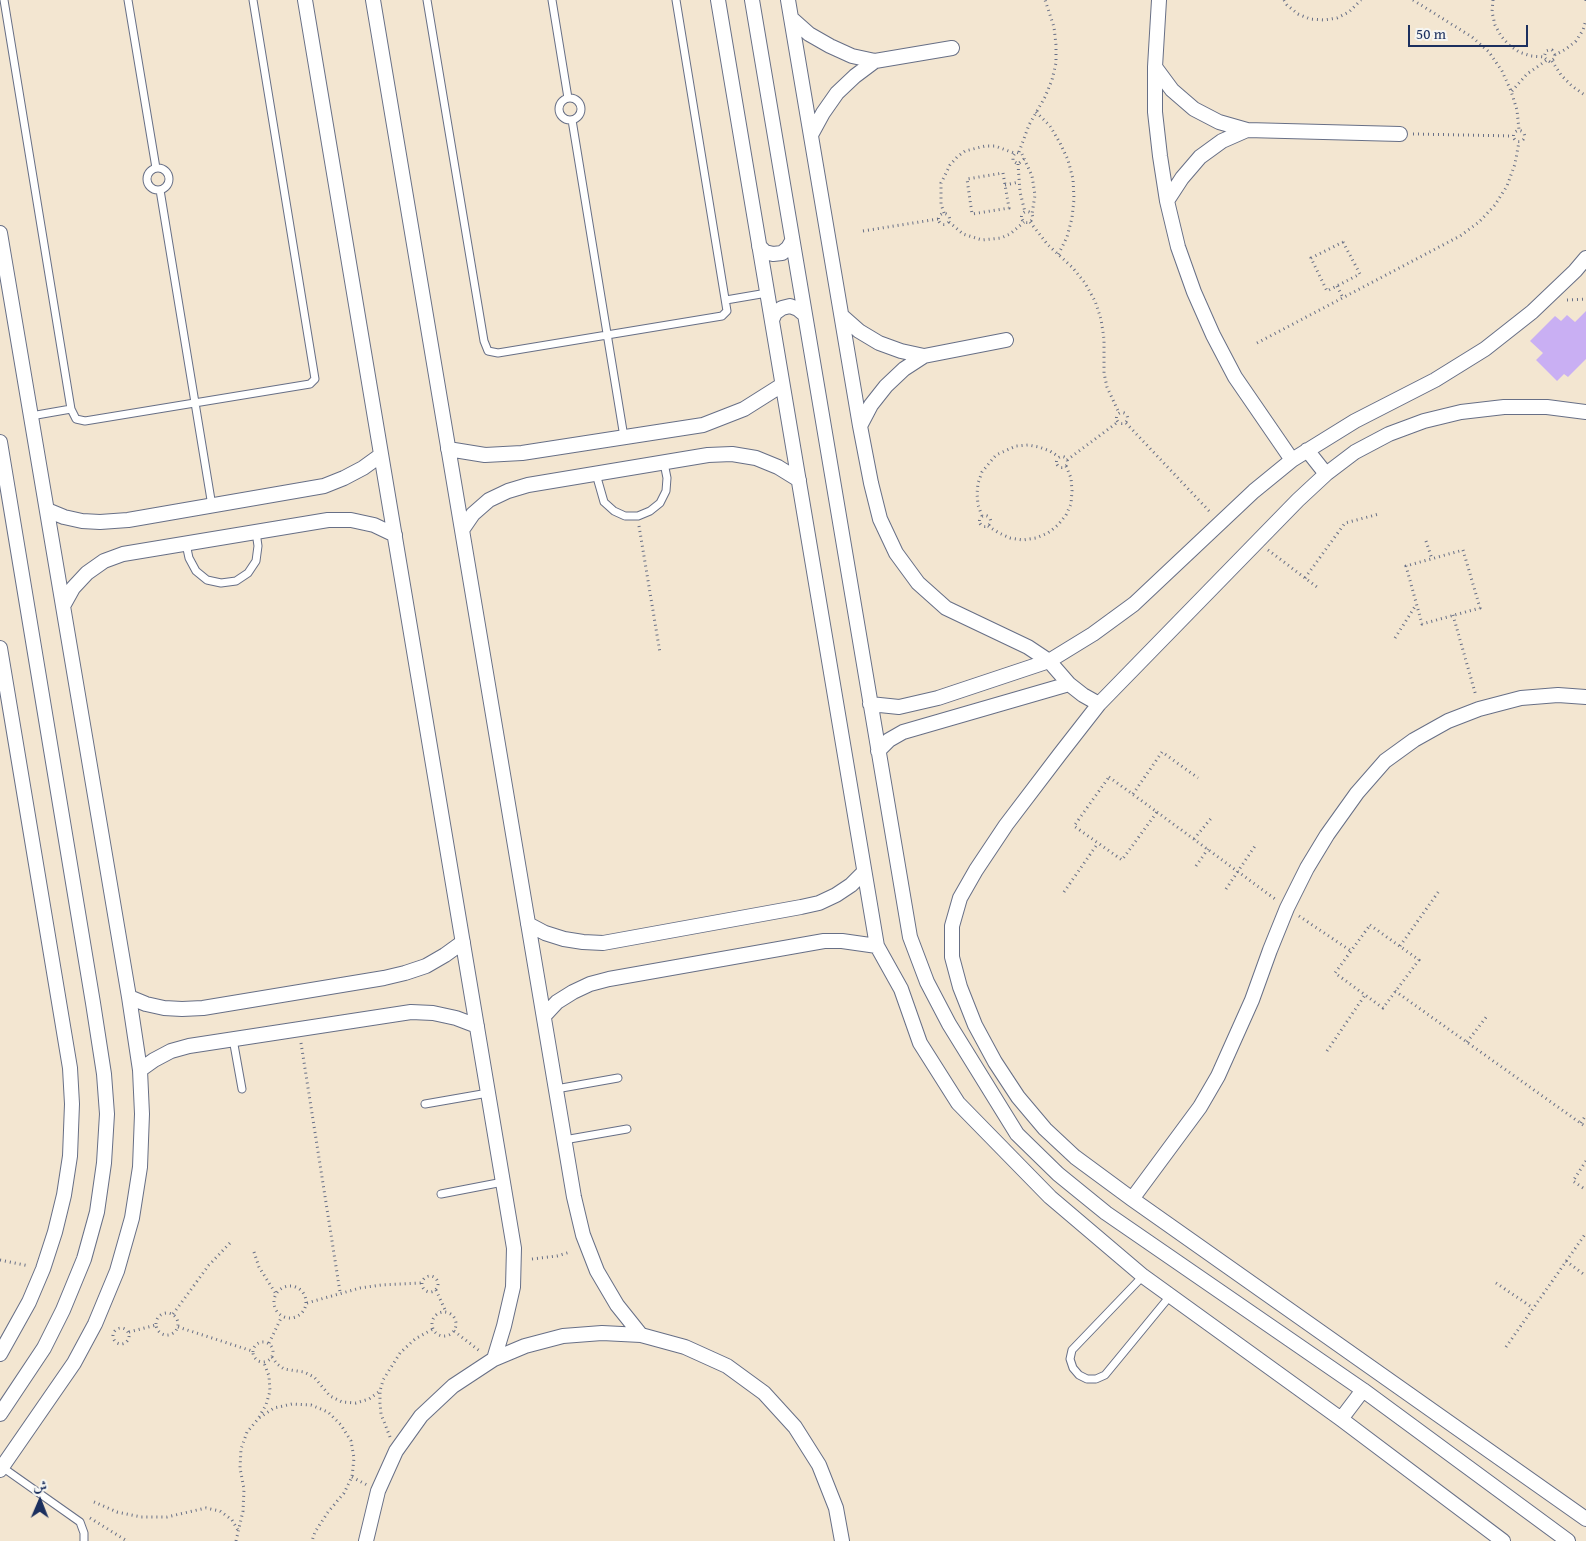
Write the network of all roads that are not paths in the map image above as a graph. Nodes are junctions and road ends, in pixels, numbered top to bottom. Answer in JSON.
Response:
{"nodes":[{"id":1,"x":4,"y":0,"type":"edge"},
{"id":2,"x":128,"y":0,"type":"edge"},
{"id":3,"x":253,"y":0,"type":"edge"},
{"id":4,"x":305,"y":0,"type":"edge"},
{"id":5,"x":373,"y":0,"type":"edge"},
{"id":6,"x":427,"y":0,"type":"edge"},
{"id":7,"x":552,"y":0,"type":"edge"},
{"id":8,"x":676,"y":0,"type":"edge"},
{"id":9,"x":718,"y":0,"type":"edge"},
{"id":10,"x":752,"y":0,"type":"edge"},
{"id":11,"x":788,"y":0,"type":"edge"},
{"id":12,"x":1159,"y":0,"type":"edge"},
{"id":13,"x":791,"y":18,"type":"junction"},
{"id":14,"x":952,"y":48,"type":"dead end"},
{"id":15,"x":875,"y":62,"type":"junction"},
{"id":16,"x":1155,"y":67,"type":"junction"},
{"id":17,"x":568,"y":98,"type":"junction"},
{"id":18,"x":572,"y":120,"type":"junction"},
{"id":19,"x":1247,"y":130,"type":"junction"},
{"id":20,"x":1400,"y":134,"type":"road end"},
{"id":21,"x":811,"y":135,"type":"junction"},
{"id":22,"x":156,"y":168,"type":"junction"},
{"id":23,"x":160,"y":190,"type":"junction"},
{"id":24,"x":1167,"y":201,"type":"junction"},
{"id":25,"x":0,"y":233,"type":"edge"},
{"id":26,"x":792,"y":241,"type":"junction"},
{"id":27,"x":760,"y":246,"type":"junction"},
{"id":28,"x":1586,"y":258,"type":"edge"},
{"id":29,"x":767,"y":293,"type":"junction"},
{"id":30,"x":726,"y":300,"type":"junction"},
{"id":31,"x":804,"y":314,"type":"junction"},
{"id":32,"x":842,"y":316,"type":"junction"},
{"id":33,"x":772,"y":320,"type":"junction"},
{"id":34,"x":608,"y":335,"type":"junction"},
{"id":35,"x":1006,"y":340,"type":"dead end"},
{"id":36,"x":924,"y":356,"type":"junction"},
{"id":37,"x":782,"y":385,"type":"junction"},
{"id":38,"x":195,"y":403,"type":"junction"},
{"id":39,"x":71,"y":409,"type":"junction"},
{"id":40,"x":1586,"y":412,"type":"edge"},
{"id":41,"x":31,"y":416,"type":"junction"},
{"id":42,"x":860,"y":426,"type":"junction"},
{"id":43,"x":624,"y":437,"type":"junction"},
{"id":44,"x":0,"y":442,"type":"edge"},
{"id":45,"x":448,"y":449,"type":"junction"},
{"id":46,"x":1307,"y":450,"type":"junction"},
{"id":47,"x":381,"y":455,"type":"junction"},
{"id":48,"x":1292,"y":460,"type":"junction"},
{"id":49,"x":664,"y":462,"type":"junction"},
{"id":50,"x":596,"y":474,"type":"junction"},
{"id":51,"x":1326,"y":474,"type":"junction"},
{"id":52,"x":799,"y":480,"type":"junction"},
{"id":53,"x":212,"y":506,"type":"junction"},
{"id":54,"x":46,"y":510,"type":"junction"},
{"id":55,"x":462,"y":530,"type":"junction"},
{"id":56,"x":256,"y":532,"type":"junction"},
{"id":57,"x":394,"y":535,"type":"junction"},
{"id":58,"x":186,"y":544,"type":"junction"},
{"id":59,"x":63,"y":606,"type":"junction"},
{"id":60,"x":0,"y":648,"type":"edge"},
{"id":61,"x":1049,"y":661,"type":"junction"},
{"id":62,"x":1069,"y":684,"type":"junction"},
{"id":63,"x":1586,"y":697,"type":"edge"},
{"id":64,"x":870,"y":704,"type":"junction"},
{"id":65,"x":1100,"y":704,"type":"junction"},
{"id":66,"x":878,"y":751,"type":"junction"},
{"id":67,"x":864,"y":872,"type":"junction"},
{"id":68,"x":528,"y":924,"type":"junction"},
{"id":69,"x":463,"y":942,"type":"junction"},
{"id":70,"x":877,"y":946,"type":"junction"},
{"id":71,"x":128,"y":997,"type":"junction"},
{"id":72,"x":544,"y":1016,"type":"junction"},
{"id":73,"x":477,"y":1026,"type":"junction"},
{"id":74,"x":233,"y":1039,"type":"junction"},
{"id":75,"x":140,"y":1070,"type":"junction"},
{"id":76,"x":618,"y":1078,"type":"dead end"},
{"id":77,"x":242,"y":1089,"type":"dead end"},
{"id":78,"x":556,"y":1089,"type":"junction"},
{"id":79,"x":488,"y":1093,"type":"junction"},
{"id":80,"x":425,"y":1104,"type":"dead end"},
{"id":81,"x":626,"y":1129,"type":"dead end"},
{"id":82,"x":564,"y":1140,"type":"junction"},
{"id":83,"x":503,"y":1182,"type":"junction"},
{"id":84,"x":441,"y":1194,"type":"dead end"},
{"id":85,"x":1132,"y":1200,"type":"junction"},
{"id":86,"x":1143,"y":1276,"type":"junction"},
{"id":87,"x":1170,"y":1296,"type":"junction"},
{"id":88,"x":641,"y":1335,"type":"junction"},
{"id":89,"x":0,"y":1354,"type":"edge"},
{"id":90,"x":493,"y":1360,"type":"junction"},
{"id":91,"x":1363,"y":1390,"type":"junction"},
{"id":92,"x":0,"y":1414,"type":"edge"},
{"id":93,"x":1341,"y":1419,"type":"junction"},
{"id":94,"x":1,"y":1469,"type":"edge"},
{"id":95,"x":1586,"y":1519,"type":"edge"},
{"id":96,"x":1489,"y":1536,"type":"edge"},
{"id":97,"x":84,"y":1541,"type":"edge"},
{"id":98,"x":366,"y":1541,"type":"edge"},
{"id":99,"x":842,"y":1541,"type":"edge"},
{"id":100,"x":1503,"y":1541,"type":"edge"},
{"id":101,"x":1568,"y":1541,"type":"edge"}],
"edges":[{"from":1,"to":39,"type":"lane"},
{"from":2,"to":22,"type":"lane"},
{"from":3,"to":38,"type":"lane"},
{"from":4,"to":47,"type":"street"},
{"from":5,"to":45,"type":"street"},
{"from":6,"to":34,"type":"lane"},
{"from":7,"to":17,"type":"lane"},
{"from":8,"to":30,"type":"lane"},
{"from":9,"to":27,"type":"street"},
{"from":10,"to":26,"type":"street"},
{"from":11,"to":13,"type":"street"},
{"from":12,"to":16,"type":"street"},
{"from":13,"to":15,"type":"street"},
{"from":13,"to":21,"type":"street"},
{"from":14,"to":15,"type":"street"},
{"from":15,"to":21,"type":"street"},
{"from":16,"to":19,"type":"street"},
{"from":16,"to":24,"type":"street"},
{"from":17,"to":18,"type":"lane"},
{"from":17,"to":18,"type":"lane"},
{"from":18,"to":34,"type":"lane"},
{"from":19,"to":20,"type":"street"},
{"from":19,"to":24,"type":"street"},
{"from":21,"to":32,"type":"street"},
{"from":22,"to":23,"type":"lane"},
{"from":22,"to":23,"type":"lane"},
{"from":23,"to":38,"type":"lane"},
{"from":24,"to":48,"type":"street"},
{"from":25,"to":41,"type":"street"},
{"from":26,"to":27,"type":"street"},
{"from":26,"to":31,"type":"street"},
{"from":27,"to":29,"type":"street"},
{"from":28,"to":46,"type":"street"},
{"from":29,"to":30,"type":"lane"},
{"from":29,"to":33,"type":"street"},
{"from":30,"to":34,"type":"lane"},
{"from":31,"to":33,"type":"street"},
{"from":31,"to":64,"type":"street"},
{"from":32,"to":36,"type":"street"},
{"from":32,"to":42,"type":"street"},
{"from":33,"to":37,"type":"street"},
{"from":34,"to":43,"type":"lane"},
{"from":35,"to":36,"type":"street"},
{"from":36,"to":42,"type":"street"},
{"from":37,"to":43,"type":"street"},
{"from":37,"to":52,"type":"street"},
{"from":38,"to":39,"type":"lane"},
{"from":38,"to":53,"type":"lane"},
{"from":39,"to":41,"type":"lane"},
{"from":40,"to":51,"type":"street"},
{"from":41,"to":54,"type":"street"},
{"from":42,"to":61,"type":"street"},
{"from":43,"to":45,"type":"street"},
{"from":44,"to":92,"type":"street"},
{"from":45,"to":55,"type":"street"},
{"from":46,"to":48,"type":"street"},
{"from":46,"to":51,"type":"street"},
{"from":47,"to":53,"type":"street"},
{"from":47,"to":57,"type":"street"},
{"from":48,"to":61,"type":"street"},
{"from":49,"to":50,"type":"street"},
{"from":49,"to":50,"type":"lane"},
{"from":49,"to":52,"type":"street"},
{"from":50,"to":55,"type":"street"},
{"from":51,"to":65,"type":"street"},
{"from":52,"to":67,"type":"street"},
{"from":53,"to":54,"type":"street"},
{"from":54,"to":59,"type":"street"},
{"from":55,"to":68,"type":"street"},
{"from":56,"to":57,"type":"street"},
{"from":56,"to":58,"type":"street"},
{"from":56,"to":58,"type":"lane"},
{"from":57,"to":69,"type":"street"},
{"from":58,"to":59,"type":"street"},
{"from":59,"to":71,"type":"street"},
{"from":60,"to":89,"type":"street"},
{"from":61,"to":62,"type":"street"},
{"from":61,"to":64,"type":"street"},
{"from":62,"to":65,"type":"street"},
{"from":62,"to":66,"type":"street"},
{"from":63,"to":85,"type":"street"},
{"from":64,"to":66,"type":"street"},
{"from":65,"to":85,"type":"street"},
{"from":66,"to":91,"type":"street"},
{"from":67,"to":68,"type":"street"},
{"from":67,"to":70,"type":"street"},
{"from":68,"to":72,"type":"street"},
{"from":69,"to":71,"type":"street"},
{"from":69,"to":73,"type":"street"},
{"from":70,"to":72,"type":"street"},
{"from":70,"to":86,"type":"street"},
{"from":71,"to":75,"type":"street"},
{"from":72,"to":78,"type":"street"},
{"from":73,"to":74,"type":"street"},
{"from":73,"to":79,"type":"street"},
{"from":74,"to":75,"type":"street"},
{"from":74,"to":77,"type":"lane"},
{"from":75,"to":94,"type":"street"},
{"from":76,"to":78,"type":"lane"},
{"from":78,"to":82,"type":"street"},
{"from":79,"to":80,"type":"lane"},
{"from":79,"to":83,"type":"street"},
{"from":81,"to":82,"type":"lane"},
{"from":82,"to":88,"type":"street"},
{"from":83,"to":84,"type":"lane"},
{"from":83,"to":90,"type":"street"},
{"from":85,"to":95,"type":"street"},
{"from":86,"to":87,"type":"street"},
{"from":86,"to":87,"type":"lane"},
{"from":87,"to":93,"type":"street"},
{"from":88,"to":90,"type":"street"},
{"from":88,"to":99,"type":"street"},
{"from":90,"to":98,"type":"street"},
{"from":91,"to":93,"type":"street"},
{"from":91,"to":101,"type":"street"},
{"from":93,"to":96,"type":"street"},
{"from":94,"to":97,"type":"lane"},
{"from":96,"to":100,"type":"street"}]}
